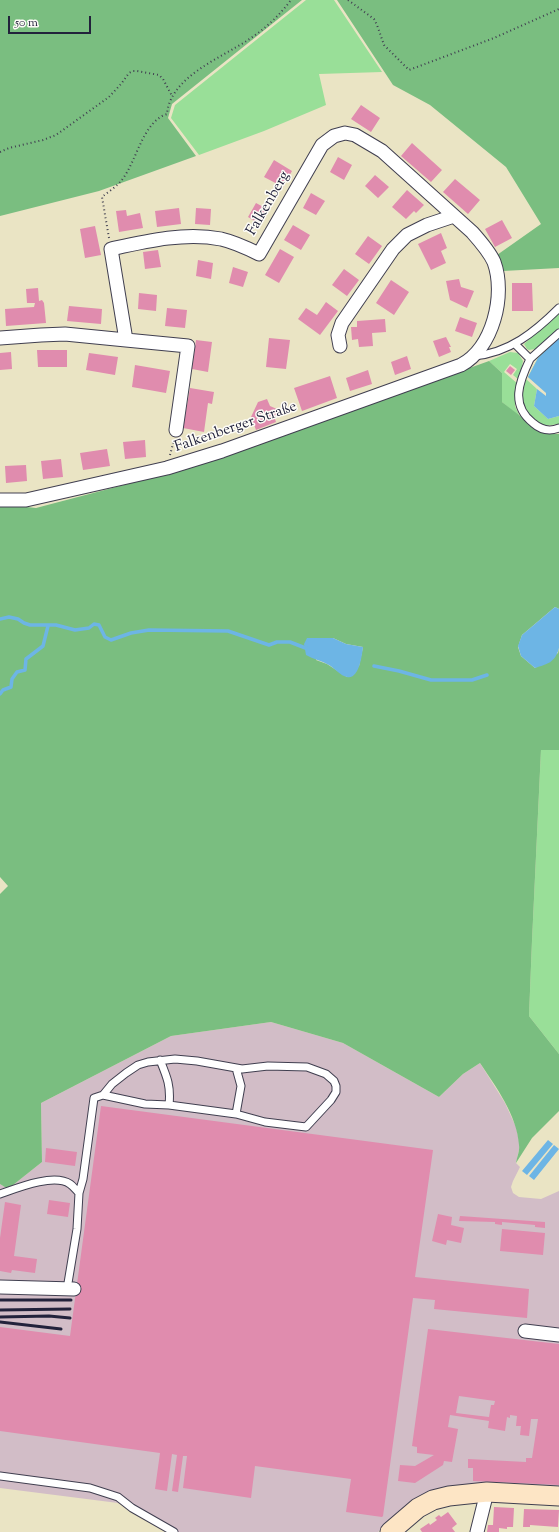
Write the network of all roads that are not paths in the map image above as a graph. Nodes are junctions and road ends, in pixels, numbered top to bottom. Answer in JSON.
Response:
{"nodes":[{"id":1,"x":454,"y":216,"type":"junction"},
{"id":2,"x":559,"y":308,"type":"edge"},
{"id":3,"x":559,"y":333,"type":"edge"},
{"id":4,"x":0,"y":338,"type":"edge"},
{"id":5,"x":126,"y":340,"type":"junction"},
{"id":6,"x":515,"y":344,"type":"junction"},
{"id":7,"x":340,"y":346,"type":"dead end"},
{"id":8,"x":473,"y":356,"type":"junction"},
{"id":9,"x":530,"y":359,"type":"junction"},
{"id":10,"x":559,"y":428,"type":"edge"},
{"id":11,"x":176,"y":430,"type":"road end"},
{"id":12,"x":0,"y":500,"type":"edge"},
{"id":13,"x":160,"y":1060,"type":"junction"},
{"id":14,"x":236,"y":1068,"type":"junction"},
{"id":15,"x":103,"y":1095,"type":"junction"},
{"id":16,"x":169,"y":1105,"type":"junction"},
{"id":17,"x":236,"y":1114,"type":"junction"},
{"id":18,"x":79,"y":1193,"type":"junction"},
{"id":19,"x":0,"y":1194,"type":"edge"},
{"id":20,"x":0,"y":1287,"type":"edge"},
{"id":21,"x":71,"y":1289,"type":"joint"},
{"id":22,"x":525,"y":1331,"type":"dead end"},
{"id":23,"x":559,"y":1335,"type":"edge"},
{"id":24,"x":0,"y":1476,"type":"edge"},
{"id":25,"x":486,"y":1492,"type":"junction"},
{"id":26,"x":559,"y":1496,"type":"edge"},
{"id":27,"x":174,"y":1532,"type":"edge"},
{"id":28,"x":390,"y":1532,"type":"edge"},
{"id":29,"x":477,"y":1532,"type":"edge"}],
"edges":[{"from":1,"to":5,"type":"street","name":"Falkenberg"},
{"from":1,"to":7,"type":"street"},
{"from":1,"to":8,"type":"street","name":"Falkenberg"},
{"from":2,"to":6,"type":"lane"},
{"from":3,"to":9,"type":"lane"},
{"from":4,"to":5,"type":"street"},
{"from":5,"to":11,"type":"street"},
{"from":6,"to":8,"type":"lane"},
{"from":6,"to":9,"type":"lane"},
{"from":8,"to":12,"type":"street","name":"Falkenberger Straße"},
{"from":9,"to":10,"type":"lane"},
{"from":13,"to":14,"type":"lane"},
{"from":13,"to":15,"type":"lane"},
{"from":13,"to":16,"type":"lane"},
{"from":14,"to":17,"type":"lane"},
{"from":14,"to":17,"type":"lane"},
{"from":15,"to":16,"type":"lane"},
{"from":15,"to":18,"type":"lane"},
{"from":16,"to":17,"type":"lane"},
{"from":18,"to":19,"type":"lane"},
{"from":18,"to":21,"type":"lane"},
{"from":20,"to":21,"type":"street"},
{"from":22,"to":23,"type":"street"},
{"from":24,"to":27,"type":"lane"},
{"from":25,"to":26,"type":"main road"},
{"from":25,"to":28,"type":"main road"},
{"from":25,"to":29,"type":"street"}]}
